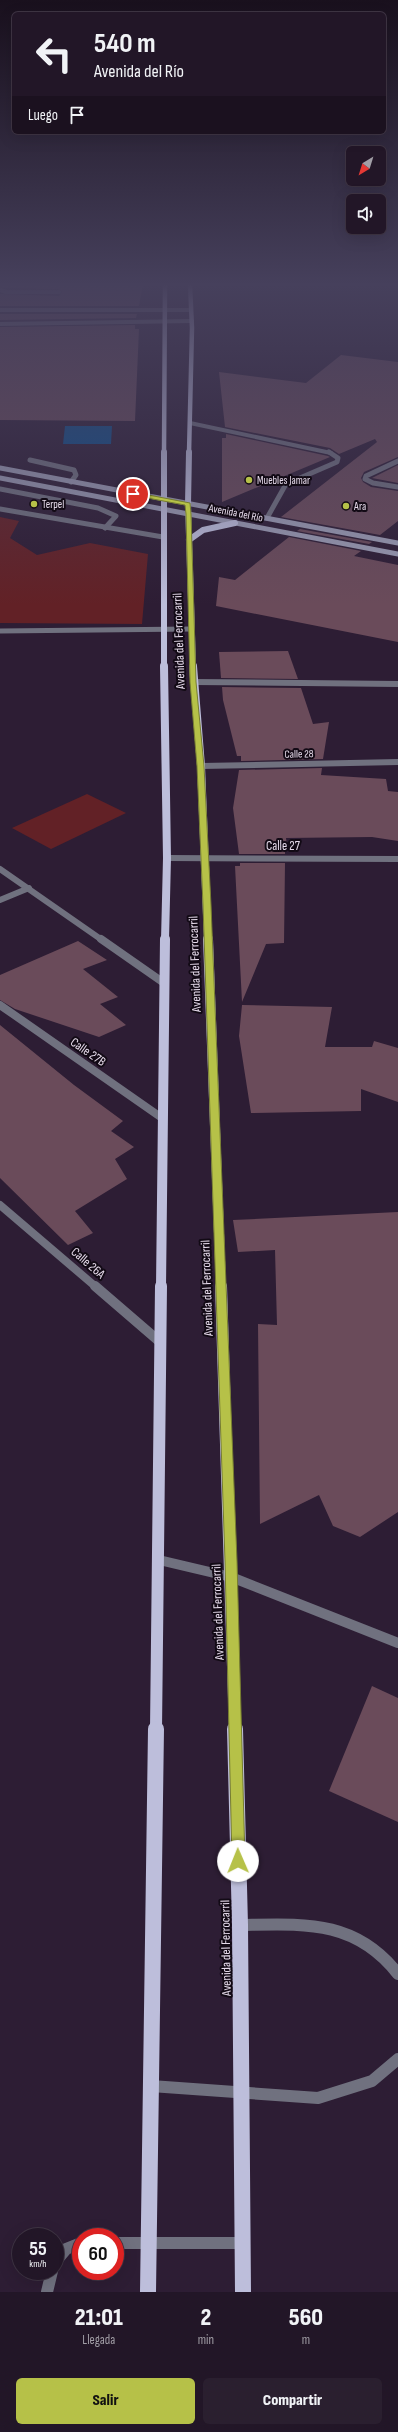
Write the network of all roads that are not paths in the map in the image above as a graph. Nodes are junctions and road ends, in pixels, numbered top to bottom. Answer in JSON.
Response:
{"nodes":[{"id":1,"x":164,"y":391,"type":"edge"},
{"id":2,"x":191,"y":391,"type":"edge"},
{"id":3,"x":190,"y":423,"type":"junction"},
{"id":4,"x":30,"y":460,"type":"dead end"},
{"id":5,"x":398,"y":461,"type":"edge"},
{"id":6,"x":0,"y":468,"type":"edge"},
{"id":7,"x":0,"y":478,"type":"edge"},
{"id":8,"x":71,"y":482,"type":"junction"},
{"id":9,"x":398,"y":488,"type":"edge"},
{"id":10,"x":0,"y":489,"type":"edge"},
{"id":11,"x":188,"y":504,"type":"junction"},
{"id":12,"x":163,"y":505,"type":"junction"},
{"id":13,"x":0,"y":509,"type":"edge"},
{"id":14,"x":189,"y":514,"type":"junction"},
{"id":15,"x":267,"y":518,"type":"junction"},
{"id":16,"x":235,"y":523,"type":"junction"},
{"id":17,"x":105,"y":528,"type":"junction"},
{"id":18,"x":163,"y":537,"type":"junction"},
{"id":19,"x":189,"y":540,"type":"junction"},
{"id":20,"x":398,"y":543,"type":"edge"},
{"id":21,"x":398,"y":554,"type":"edge"},
{"id":22,"x":163,"y":629,"type":"junction"},
{"id":23,"x":192,"y":629,"type":"junction"},
{"id":24,"x":0,"y":630,"type":"edge"},
{"id":25,"x":193,"y":682,"type":"junction"},
{"id":26,"x":398,"y":684,"type":"edge"},
{"id":27,"x":398,"y":762,"type":"edge"},
{"id":28,"x":201,"y":766,"type":"junction"},
{"id":29,"x":205,"y":857,"type":"junction"},
{"id":30,"x":168,"y":858,"type":"junction"},
{"id":31,"x":398,"y":859,"type":"edge"},
{"id":32,"x":0,"y":869,"type":"edge"},
{"id":33,"x":28,"y":888,"type":"junction"},
{"id":34,"x":0,"y":900,"type":"edge"},
{"id":35,"x":164,"y":983,"type":"junction"},
{"id":36,"x":0,"y":1005,"type":"edge"},
{"id":37,"x":162,"y":1118,"type":"junction"},
{"id":38,"x":0,"y":1204,"type":"edge"},
{"id":39,"x":160,"y":1342,"type":"junction"},
{"id":40,"x":159,"y":1560,"type":"junction"},
{"id":41,"x":231,"y":1577,"type":"junction"},
{"id":42,"x":398,"y":1642,"type":"edge"},
{"id":43,"x":240,"y":1925,"type":"junction"},
{"id":44,"x":398,"y":1974,"type":"edge"},
{"id":45,"x":398,"y":2059,"type":"edge"},
{"id":46,"x":151,"y":2086,"type":"junction"},
{"id":47,"x":240,"y":2091,"type":"junction"},
{"id":48,"x":242,"y":2242,"type":"junction"},
{"id":49,"x":124,"y":2243,"type":"edge"},
{"id":50,"x":150,"y":2244,"type":"junction"},
{"id":51,"x":50,"y":2280,"type":"edge"},
{"id":52,"x":47,"y":2292,"type":"edge"},
{"id":53,"x":148,"y":2292,"type":"edge"},
{"id":54,"x":243,"y":2292,"type":"edge"}],
"edges":[{"from":1,"to":12,"type":"main road","name":"Avenida del Ferrocarril"},
{"from":2,"to":3,"type":"main road","name":"Avenida del Ferrocarril"},
{"from":3,"to":11,"type":"main road","name":"Avenida del Ferrocarril"},
{"from":3,"to":15,"type":"street"},
{"from":4,"to":8,"type":"street"},
{"from":5,"to":9,"type":"street"},
{"from":6,"to":8,"type":"main road","name":"Avenida del Río"},
{"from":7,"to":12,"type":"main road","name":"Avenida del Río"},
{"from":8,"to":12,"type":"main road","name":"Avenida del Río"},
{"from":10,"to":17,"type":"street"},
{"from":11,"to":12,"type":"main road","name":"Avenida del Río"},
{"from":11,"to":14,"type":"main road","name":"Avenida del Ferrocarril"},
{"from":11,"to":15,"type":"main road","name":"Avenida del Río"},
{"from":12,"to":14,"type":"main road","name":"Avenida del Río"},
{"from":12,"to":18,"type":"main road","name":"Avenida del Ferrocarril"},
{"from":13,"to":17,"type":"street"},
{"from":14,"to":16,"type":"main road","name":"Avenida del Río"},
{"from":14,"to":19,"type":"main road","name":"Avenida del Ferrocarril"},
{"from":15,"to":20,"type":"main road","name":"Avenida del Río"},
{"from":16,"to":19,"type":"main road"},
{"from":16,"to":21,"type":"main road","name":"Avenida del Río"},
{"from":17,"to":18,"type":"street"},
{"from":18,"to":22,"type":"main road","name":"Avenida del Ferrocarril"},
{"from":19,"to":23,"type":"main road","name":"Avenida del Ferrocarril"},
{"from":22,"to":23,"type":"street"},
{"from":22,"to":24,"type":"street"},
{"from":22,"to":30,"type":"main road","name":"Avenida del Ferrocarril"},
{"from":23,"to":25,"type":"main road","name":"Avenida del Ferrocarril"},
{"from":25,"to":26,"type":"street"},
{"from":25,"to":28,"type":"main road","name":"Avenida del Ferrocarril"},
{"from":27,"to":28,"type":"street","name":"Calle 28"},
{"from":28,"to":29,"type":"main road","name":"Avenida del Ferrocarril"},
{"from":29,"to":30,"type":"street","name":"Calle 27"},
{"from":29,"to":31,"type":"street","name":"Calle 27"},
{"from":29,"to":41,"type":"main road","name":"Avenida del Ferrocarril"},
{"from":30,"to":35,"type":"main road","name":"Avenida del Ferrocarril"},
{"from":32,"to":33,"type":"street"},
{"from":33,"to":34,"type":"street"},
{"from":33,"to":35,"type":"street"},
{"from":35,"to":37,"type":"main road","name":"Avenida del Ferrocarril"},
{"from":36,"to":37,"type":"street","name":"Calle 27B"},
{"from":37,"to":39,"type":"main road","name":"Avenida del Ferrocarril"},
{"from":38,"to":39,"type":"street","name":"Calle 26A"},
{"from":39,"to":40,"type":"main road","name":"Avenida del Ferrocarril"},
{"from":40,"to":41,"type":"street"},
{"from":40,"to":46,"type":"main road","name":"Avenida del Ferrocarril"},
{"from":41,"to":42,"type":"street"},
{"from":41,"to":43,"type":"main road","name":"Avenida del Ferrocarril"},
{"from":43,"to":44,"type":"street"},
{"from":43,"to":47,"type":"main road","name":"Avenida del Ferrocarril"},
{"from":45,"to":47,"type":"street"},
{"from":46,"to":47,"type":"street"},
{"from":46,"to":50,"type":"main road","name":"Avenida del Ferrocarril"},
{"from":47,"to":48,"type":"main road","name":"Avenida del Ferrocarril"},
{"from":48,"to":50,"type":"street"},
{"from":48,"to":54,"type":"main road","name":"Avenida del Ferrocarril"},
{"from":49,"to":50,"type":"street"},
{"from":50,"to":53,"type":"main road","name":"Avenida del Ferrocarril"},
{"from":51,"to":52,"type":"street"}]}
